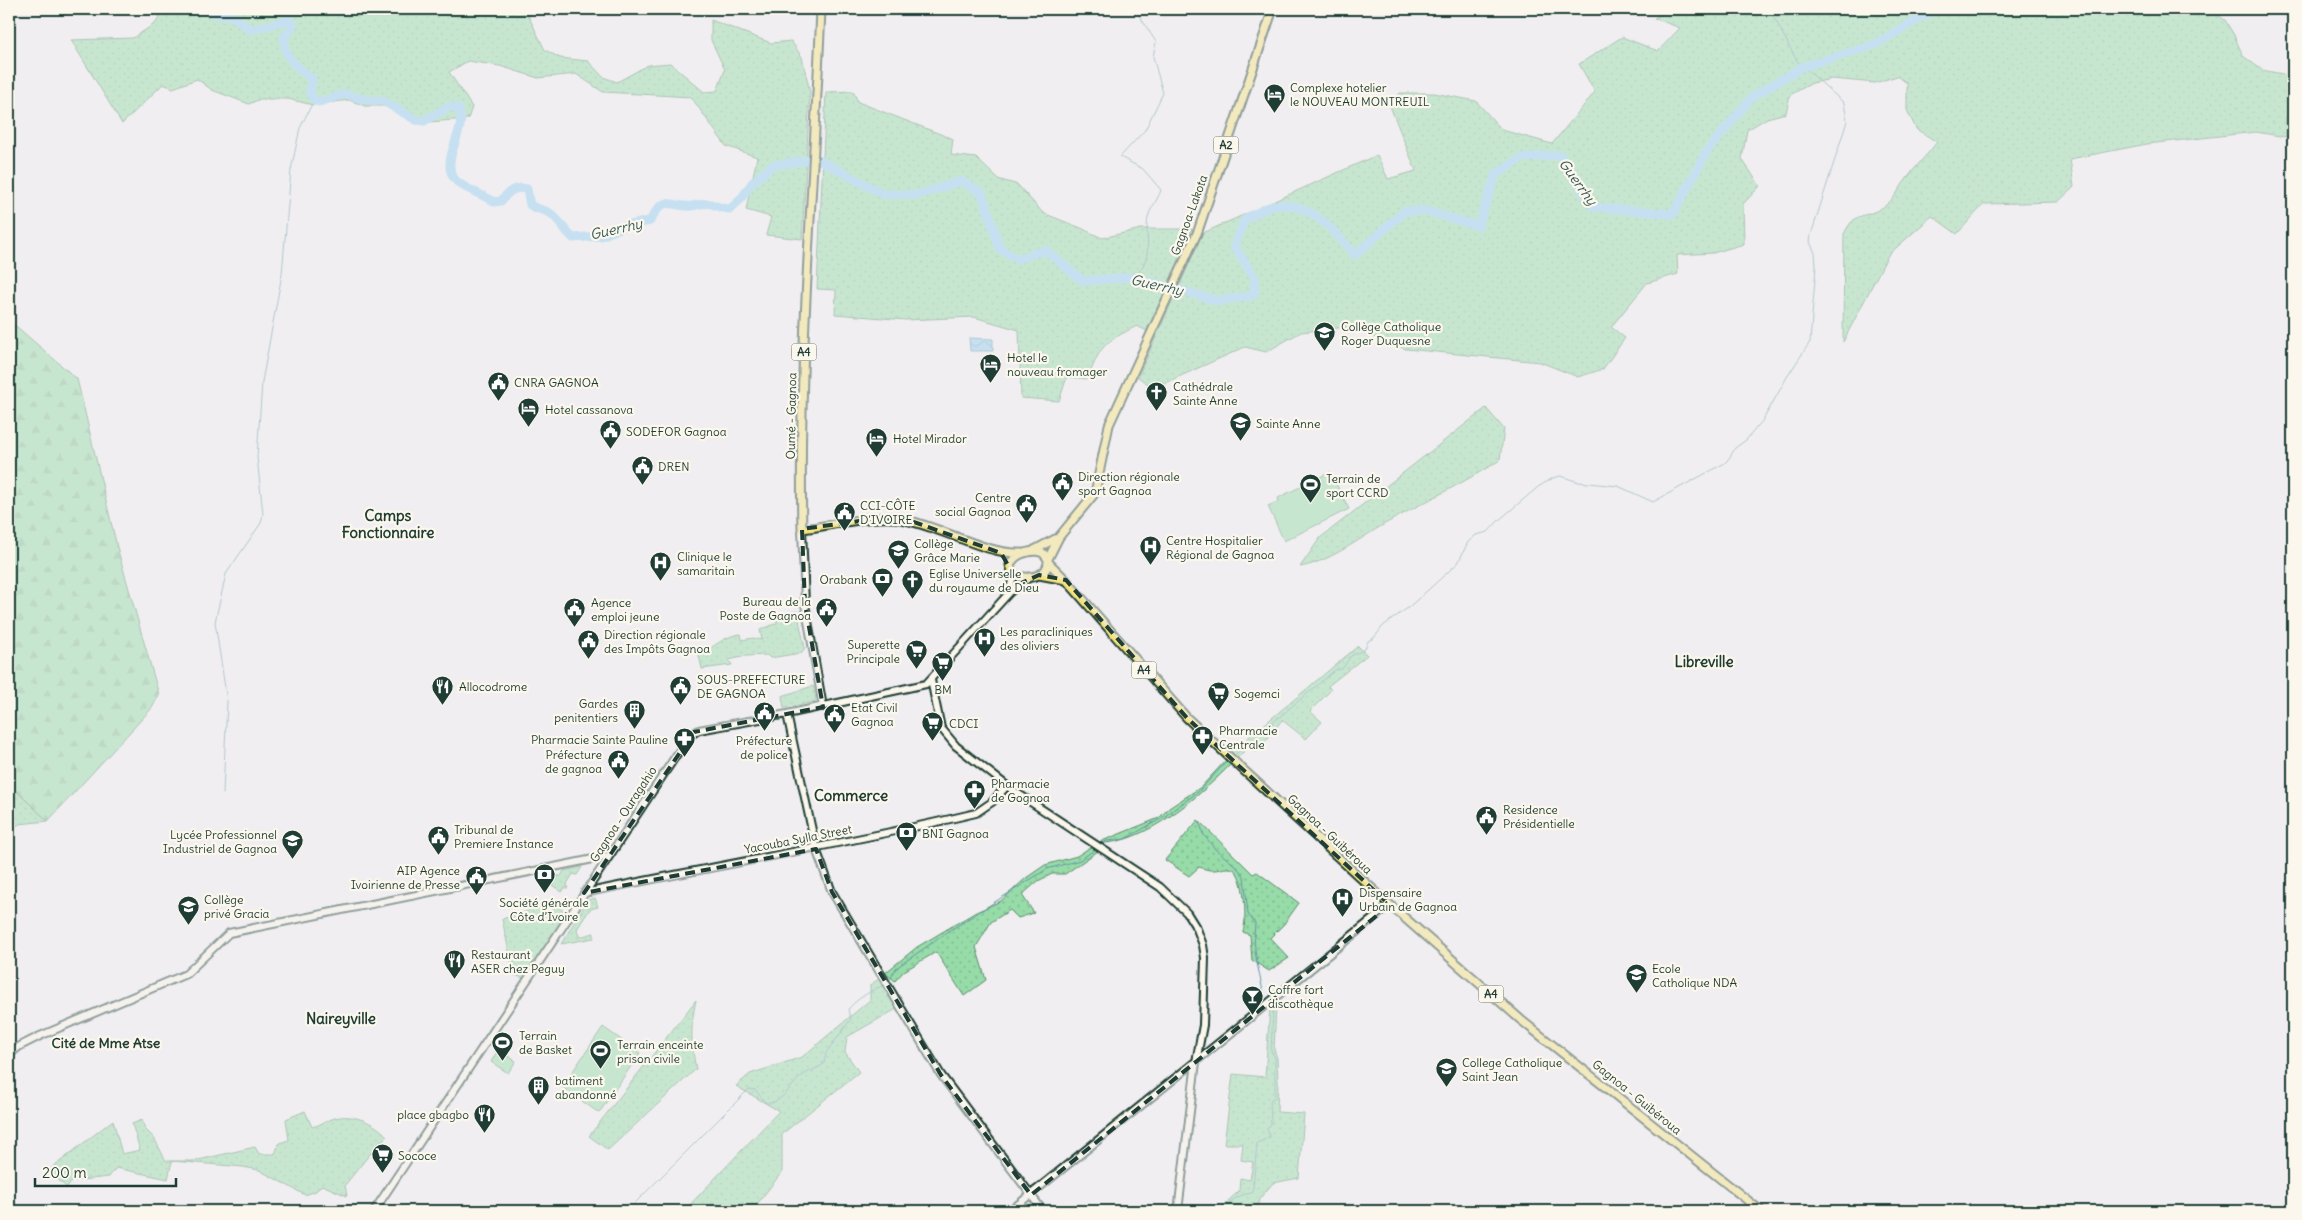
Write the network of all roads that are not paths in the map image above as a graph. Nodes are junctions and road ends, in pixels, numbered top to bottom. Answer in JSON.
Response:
{"nodes":[{"id":1,"x":821,"y":9,"type":"edge"},
{"id":2,"x":1273,"y":9,"type":"edge"},
{"id":3,"x":802,"y":529,"type":"junction"},
{"id":4,"x":1065,"y":530,"type":"junction"},
{"id":5,"x":1029,"y":552,"type":"junction"},
{"id":6,"x":1001,"y":553,"type":"junction"},
{"id":7,"x":1021,"y":554,"type":"junction"},
{"id":8,"x":1048,"y":560,"type":"junction"},
{"id":9,"x":1010,"y":565,"type":"junction"},
{"id":10,"x":1013,"y":574,"type":"junction"},
{"id":11,"x":1040,"y":575,"type":"junction"},
{"id":12,"x":1030,"y":577,"type":"junction"},
{"id":13,"x":1066,"y":580,"type":"junction"},
{"id":14,"x":1010,"y":592,"type":"junction"},
{"id":15,"x":931,"y":680,"type":"junction"},
{"id":16,"x":824,"y":706,"type":"junction"},
{"id":17,"x":787,"y":714,"type":"junction"},
{"id":18,"x":1007,"y":786,"type":"junction"},
{"id":19,"x":816,"y":849,"type":"junction"},
{"id":20,"x":608,"y":856,"type":"junction"},
{"id":21,"x":584,"y":893,"type":"junction"},
{"id":22,"x":1390,"y":905,"type":"junction"},
{"id":23,"x":9,"y":1055,"type":"edge"},
{"id":24,"x":1196,"y":1062,"type":"junction"},
{"id":25,"x":1031,"y":1195,"type":"junction"},
{"id":26,"x":374,"y":1211,"type":"edge"},
{"id":27,"x":1010,"y":1211,"type":"edge"},
{"id":28,"x":1042,"y":1211,"type":"edge"},
{"id":29,"x":1178,"y":1211,"type":"edge"},
{"id":30,"x":1761,"y":1211,"type":"edge"}],
"edges":[{"from":1,"to":3,"type":"main road","name":"Oumé - Gagnoa","number":"A4"},
{"from":2,"to":4,"type":"main road","name":"Gagnoa-Lakota","number":"A2"},
{"from":3,"to":6,"type":"main road"},
{"from":3,"to":16,"type":"street"},
{"from":4,"to":5,"type":"main road","name":"Gagnoa-Lakota","number":"A2"},
{"from":4,"to":8,"type":"main road","name":"Gagnoa-Lakota","number":"A2"},
{"from":5,"to":7,"type":"main road"},
{"from":5,"to":8,"type":"main road"},
{"from":6,"to":7,"type":"main road"},
{"from":6,"to":9,"type":"main road"},
{"from":7,"to":9,"type":"main road"},
{"from":8,"to":11,"type":"main road"},
{"from":8,"to":13,"type":"main road","name":"Gagnoa - Guibéroua","number":"A4"},
{"from":9,"to":10,"type":"main road"},
{"from":10,"to":12,"type":"main road"},
{"from":10,"to":14,"type":"street"},
{"from":11,"to":12,"type":"main road"},
{"from":11,"to":13,"type":"main road"},
{"from":12,"to":14,"type":"street","name":"Gagnoa - Ouragahio"},
{"from":13,"to":22,"type":"main road","name":"Gagnoa - Guibéroua","number":"A4"},
{"from":14,"to":15,"type":"street","name":"Gagnoa - Ouragahio"},
{"from":15,"to":16,"type":"street","name":"Gagnoa - Ouragahio"},
{"from":15,"to":18,"type":"street"},
{"from":16,"to":17,"type":"street","name":"Gagnoa - Ouragahio"},
{"from":17,"to":19,"type":"street"},
{"from":17,"to":20,"type":"street","name":"Gagnoa - Ouragahio"},
{"from":18,"to":19,"type":"street","name":"Yacouba Sylla Street"},
{"from":18,"to":24,"type":"street"},
{"from":19,"to":21,"type":"street","name":"Yacouba Sylla Street"},
{"from":19,"to":25,"type":"street"},
{"from":20,"to":21,"type":"street","name":"Gagnoa - Ouragahio"},
{"from":20,"to":23,"type":"street"},
{"from":21,"to":26,"type":"street","name":"Gagnoa - Ouragahio"},
{"from":22,"to":24,"type":"street"},
{"from":22,"to":30,"type":"main road","name":"Gagnoa - Guibéroua","number":"A4"},
{"from":24,"to":25,"type":"street"},
{"from":24,"to":29,"type":"street"},
{"from":25,"to":27,"type":"street"},
{"from":25,"to":28,"type":"street"}]}
